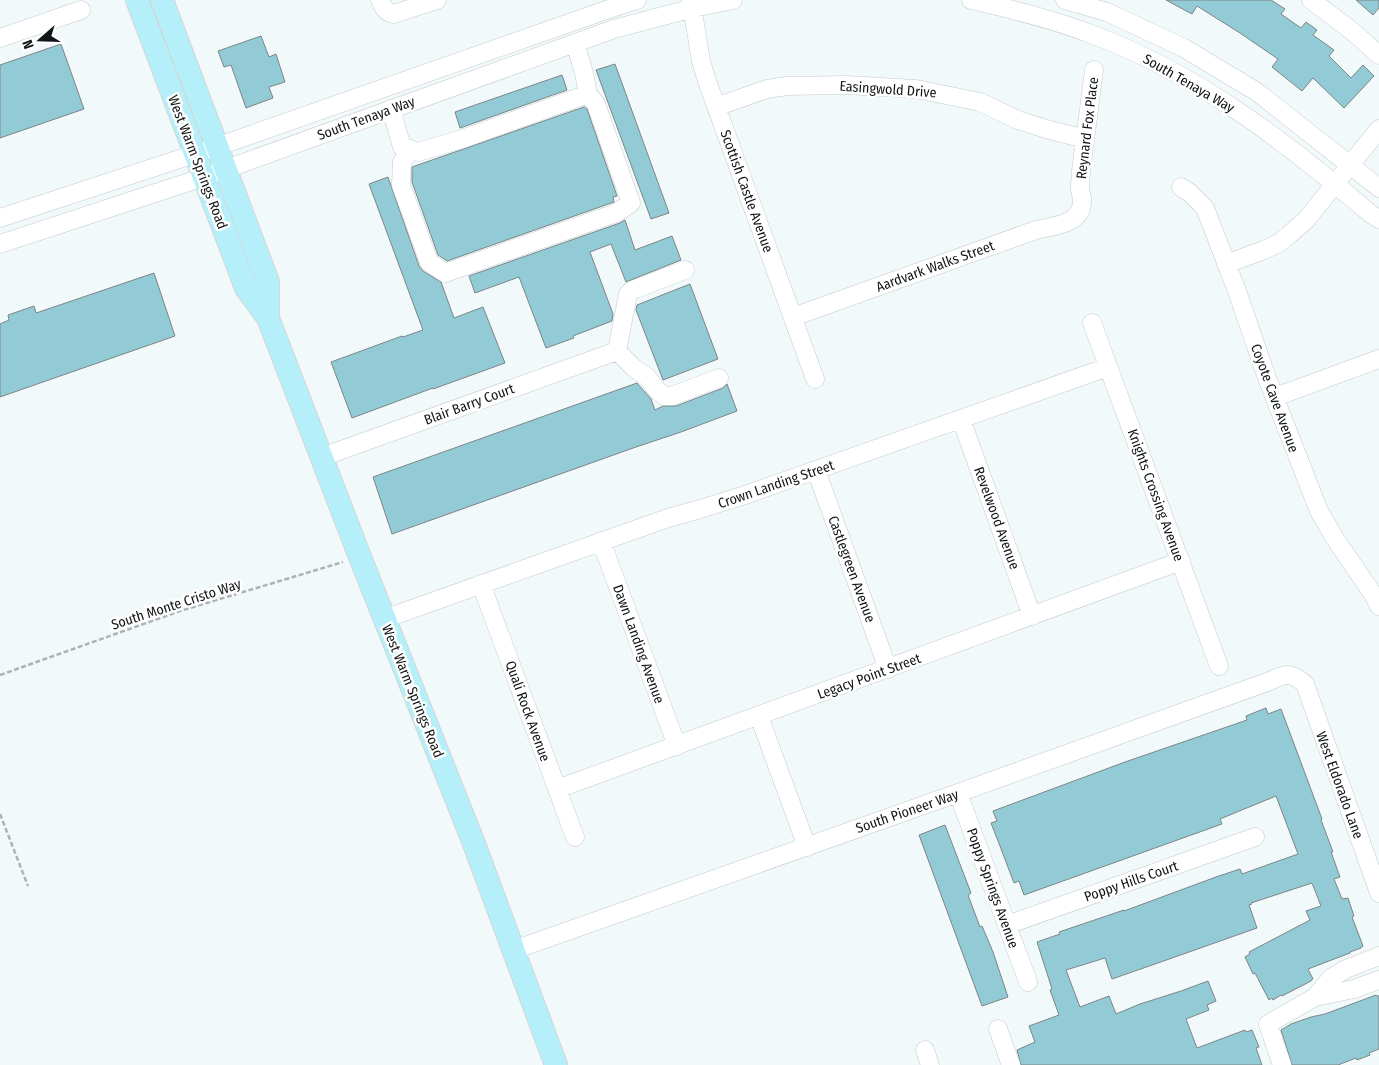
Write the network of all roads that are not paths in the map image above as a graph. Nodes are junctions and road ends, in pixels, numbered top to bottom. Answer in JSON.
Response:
{"nodes":[{"id":1,"x":137,"y":0,"type":"edge"},
{"id":2,"x":162,"y":0,"type":"edge"},
{"id":3,"x":437,"y":0,"type":"edge"},
{"id":4,"x":637,"y":0,"type":"edge"},
{"id":5,"x":734,"y":0,"type":"edge"},
{"id":6,"x":970,"y":0,"type":"edge"},
{"id":7,"x":1065,"y":0,"type":"edge"},
{"id":8,"x":1311,"y":0,"type":"edge"},
{"id":9,"x":999,"y":3,"type":"edge"},
{"id":10,"x":692,"y":4,"type":"edge"},
{"id":11,"x":385,"y":7,"type":"edge"},
{"id":12,"x":81,"y":10,"type":"dead end"},
{"id":13,"x":0,"y":38,"type":"edge"},
{"id":14,"x":575,"y":43,"type":"junction"},
{"id":15,"x":1379,"y":55,"type":"edge"},
{"id":16,"x":1094,"y":70,"type":"dead end"},
{"id":17,"x":588,"y":94,"type":"junction"},
{"id":18,"x":716,"y":106,"type":"junction"},
{"id":19,"x":391,"y":109,"type":"junction"},
{"id":20,"x":1379,"y":129,"type":"edge"},
{"id":21,"x":1085,"y":139,"type":"junction"},
{"id":22,"x":216,"y":146,"type":"junction"},
{"id":23,"x":411,"y":150,"type":"junction"},
{"id":24,"x":195,"y":154,"type":"junction"},
{"id":25,"x":225,"y":169,"type":"junction"},
{"id":26,"x":1343,"y":176,"type":"junction"},
{"id":27,"x":204,"y":177,"type":"junction"},
{"id":28,"x":1181,"y":187,"type":"dead end"},
{"id":29,"x":1379,"y":188,"type":"edge"},
{"id":30,"x":1078,"y":216,"type":"joint"},
{"id":31,"x":0,"y":218,"type":"edge"},
{"id":32,"x":1379,"y":219,"type":"edge"},
{"id":33,"x":0,"y":244,"type":"edge"},
{"id":34,"x":1226,"y":264,"type":"junction"},
{"id":35,"x":685,"y":270,"type":"dead end"},
{"id":36,"x":793,"y":317,"type":"junction"},
{"id":37,"x":268,"y":318,"type":"junction"},
{"id":38,"x":1092,"y":324,"type":"dead end"},
{"id":39,"x":616,"y":352,"type":"junction"},
{"id":40,"x":1379,"y":359,"type":"edge"},
{"id":41,"x":1108,"y":367,"type":"junction"},
{"id":42,"x":719,"y":378,"type":"dead end"},
{"id":43,"x":816,"y":379,"type":"dead end"},
{"id":44,"x":1275,"y":397,"type":"junction"},
{"id":45,"x":961,"y":420,"type":"junction"},
{"id":46,"x":322,"y":457,"type":"junction"},
{"id":47,"x":816,"y":470,"type":"junction"},
{"id":48,"x":601,"y":541,"type":"junction"},
{"id":49,"x":1180,"y":562,"type":"junction"},
{"id":50,"x":481,"y":584,"type":"junction"},
{"id":51,"x":1379,"y":606,"type":"edge"},
{"id":52,"x":1032,"y":616,"type":"junction"},
{"id":53,"x":384,"y":619,"type":"junction"},
{"id":54,"x":1220,"y":666,"type":"dead end"},
{"id":55,"x":888,"y":669,"type":"junction"},
{"id":56,"x":1299,"y":679,"type":"joint"},
{"id":57,"x":759,"y":716,"type":"junction"},
{"id":58,"x":677,"y":746,"type":"junction"},
{"id":59,"x":557,"y":789,"type":"junction"},
{"id":60,"x":958,"y":794,"type":"junction"},
{"id":61,"x":574,"y":837,"type":"dead end"},
{"id":62,"x":1255,"y":837,"type":"dead end"},
{"id":63,"x":807,"y":846,"type":"junction"},
{"id":64,"x":1379,"y":893,"type":"edge"},
{"id":65,"x":1007,"y":925,"type":"junction"},
{"id":66,"x":514,"y":950,"type":"junction"},
{"id":67,"x":1379,"y":956,"type":"edge"},
{"id":68,"x":1379,"y":980,"type":"edge"},
{"id":69,"x":1028,"y":982,"type":"dead end"},
{"id":70,"x":1315,"y":996,"type":"junction"},
{"id":71,"x":998,"y":1029,"type":"dead end"},
{"id":72,"x":556,"y":1065,"type":"edge"},
{"id":73,"x":1011,"y":1065,"type":"edge"},
{"id":74,"x":1282,"y":1065,"type":"edge"}],
"edges":[{"from":1,"to":24,"type":"main road","name":"West Warm Springs Road"},
{"from":2,"to":22,"type":"main road","name":"West Warm Springs Road"},
{"from":3,"to":11,"type":"street"},
{"from":4,"to":22,"type":"street","name":"South Tenaya Way"},
{"from":5,"to":10,"type":"street","name":"South Tenaya Way"},
{"from":6,"to":9,"type":"street","name":"South Tenaya Way"},
{"from":7,"to":26,"type":"street","name":"South Tenaya Way"},
{"from":8,"to":15,"type":"street"},
{"from":9,"to":26,"type":"street","name":"South Tenaya Way"},
{"from":10,"to":14,"type":"street","name":"South Tenaya Way"},
{"from":10,"to":18,"type":"street","name":"Scottish Castle Avenue"},
{"from":12,"to":13,"type":"street"},
{"from":14,"to":17,"type":"street"},
{"from":14,"to":19,"type":"street","name":"South Tenaya Way"},
{"from":16,"to":21,"type":"street","name":"Reynard Fox Place"},
{"from":17,"to":23,"type":"street"},
{"from":17,"to":23,"type":"street"},
{"from":18,"to":21,"type":"street","name":"Easingwold Drive"},
{"from":18,"to":36,"type":"street","name":"Scottish Castle Avenue"},
{"from":19,"to":23,"type":"street"},
{"from":19,"to":25,"type":"street","name":"South Tenaya Way"},
{"from":20,"to":26,"type":"street"},
{"from":21,"to":30,"type":"street","name":"Reynard Fox Place"},
{"from":22,"to":24,"type":"street","name":"South Tenaya Way"},
{"from":22,"to":25,"type":"main road","name":"West Warm Springs Road"},
{"from":24,"to":27,"type":"main road","name":"West Warm Springs Road"},
{"from":24,"to":31,"type":"street","name":"South Tenaya Way"},
{"from":25,"to":27,"type":"street","name":"South Tenaya Way"},
{"from":25,"to":37,"type":"main road","name":"West Warm Springs Road"},
{"from":26,"to":29,"type":"street","name":"South Tenaya Way"},
{"from":26,"to":32,"type":"street","name":"South Tenaya Way"},
{"from":26,"to":34,"type":"street"},
{"from":27,"to":33,"type":"street","name":"South Tenaya Way"},
{"from":27,"to":37,"type":"main road","name":"West Warm Springs Road"},
{"from":28,"to":34,"type":"street","name":"Coyote Cave Avenue"},
{"from":30,"to":36,"type":"street","name":"Aardvark Walks Street"},
{"from":34,"to":44,"type":"street","name":"Coyote Cave Avenue"},
{"from":35,"to":39,"type":"street"},
{"from":36,"to":43,"type":"street","name":"Scottish Castle Avenue"},
{"from":37,"to":46,"type":"main road","name":"West Warm Springs Road"},
{"from":38,"to":41,"type":"street","name":"Knights Crossing Avenue"},
{"from":39,"to":42,"type":"street"},
{"from":39,"to":46,"type":"street","name":"Blair Barry Court"},
{"from":40,"to":44,"type":"street"},
{"from":41,"to":45,"type":"street","name":"Crown Landing Street"},
{"from":41,"to":49,"type":"street","name":"Knights Crossing Avenue"},
{"from":44,"to":51,"type":"street","name":"Coyote Cave Avenue"},
{"from":45,"to":47,"type":"street","name":"Crown Landing Street"},
{"from":45,"to":52,"type":"street","name":"Revelwood Avenue"},
{"from":46,"to":53,"type":"main road","name":"West Warm Springs Road"},
{"from":47,"to":48,"type":"street","name":"Crown Landing Street"},
{"from":47,"to":55,"type":"street","name":"Castlegreen Avenue"},
{"from":48,"to":50,"type":"street","name":"Crown Landing Street"},
{"from":48,"to":58,"type":"street","name":"Dawn Landing Avenue"},
{"from":49,"to":52,"type":"street","name":"Legacy Point Street"},
{"from":49,"to":54,"type":"street","name":"Knights Crossing Avenue"},
{"from":50,"to":53,"type":"street","name":"Crown Landing Street"},
{"from":50,"to":59,"type":"street","name":"Quali Rock Avenue"},
{"from":52,"to":55,"type":"street","name":"Legacy Point Street"},
{"from":53,"to":66,"type":"main road","name":"West Warm Springs Road"},
{"from":55,"to":57,"type":"street","name":"Legacy Point Street"},
{"from":56,"to":60,"type":"street","name":"South Pioneer Way"},
{"from":56,"to":64,"type":"street","name":"West Eldorado Lane"},
{"from":57,"to":58,"type":"street","name":"Legacy Point Street"},
{"from":57,"to":63,"type":"street"},
{"from":58,"to":59,"type":"street","name":"Legacy Point Street"},
{"from":59,"to":61,"type":"street","name":"Quali Rock Avenue"},
{"from":60,"to":63,"type":"street","name":"South Pioneer Way"},
{"from":60,"to":65,"type":"street","name":"Poppy Springs Avenue"},
{"from":62,"to":65,"type":"street","name":"Poppy Hills Court"},
{"from":63,"to":66,"type":"street","name":"South Pioneer Way"},
{"from":65,"to":69,"type":"street","name":"Poppy Springs Avenue"},
{"from":66,"to":72,"type":"main road","name":"West Warm Springs Road"},
{"from":67,"to":70,"type":"street"},
{"from":68,"to":70,"type":"street"},
{"from":70,"to":74,"type":"street"},
{"from":71,"to":73,"type":"street"}]}
